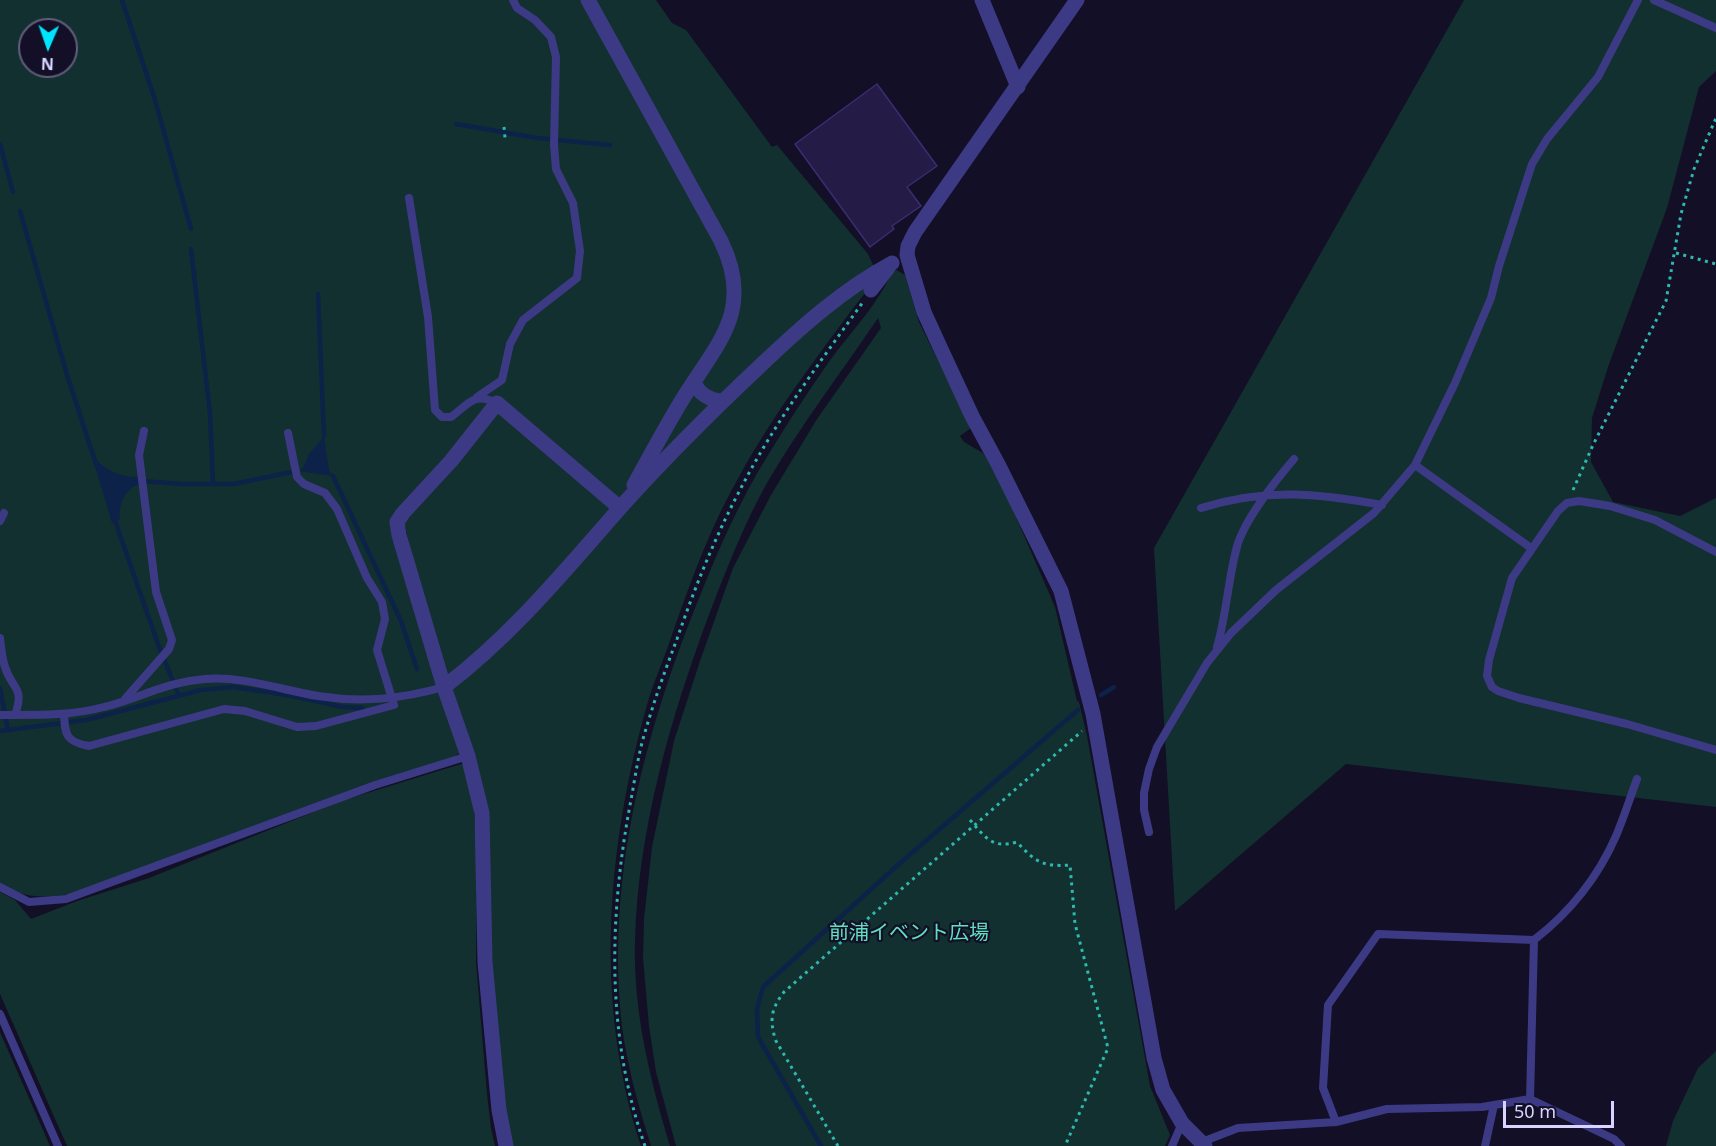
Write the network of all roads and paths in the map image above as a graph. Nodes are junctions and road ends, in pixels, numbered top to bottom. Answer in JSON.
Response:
{"nodes":[{"id":1,"x":513,"y":0,"type":"edge"},
{"id":2,"x":588,"y":0,"type":"edge"},
{"id":3,"x":982,"y":0,"type":"edge"},
{"id":4,"x":1077,"y":0,"type":"edge"},
{"id":5,"x":1638,"y":0,"type":"edge"},
{"id":6,"x":1654,"y":0,"type":"edge"},
{"id":7,"x":1716,"y":28,"type":"edge"},
{"id":8,"x":1018,"y":87,"type":"junction"},
{"id":9,"x":1716,"y":118,"type":"edge"},
{"id":10,"x":504,"y":127,"type":"dead end"},
{"id":11,"x":505,"y":138,"type":"dead end"},
{"id":12,"x":409,"y":198,"type":"dead end"},
{"id":13,"x":1676,"y":253,"type":"junction"},
{"id":14,"x":907,"y":255,"type":"junction"},
{"id":15,"x":892,"y":263,"type":"junction"},
{"id":16,"x":1716,"y":264,"type":"edge"},
{"id":17,"x":871,"y":291,"type":"joint"},
{"id":18,"x":694,"y":381,"type":"junction"},
{"id":19,"x":477,"y":397,"type":"junction"},
{"id":20,"x":723,"y":401,"type":"junction"},
{"id":21,"x":497,"y":404,"type":"junction"},
{"id":22,"x":144,"y":431,"type":"dead end"},
{"id":23,"x":288,"y":434,"type":"dead end"},
{"id":24,"x":1294,"y":459,"type":"dead end"},
{"id":25,"x":1416,"y":465,"type":"junction"},
{"id":26,"x":1267,"y":494,"type":"junction"},
{"id":27,"x":1568,"y":503,"type":"junction"},
{"id":28,"x":1382,"y":504,"type":"junction"},
{"id":29,"x":620,"y":508,"type":"junction"},
{"id":30,"x":1201,"y":508,"type":"dead end"},
{"id":31,"x":1531,"y":548,"type":"junction"},
{"id":32,"x":1716,"y":552,"type":"edge"},
{"id":33,"x":0,"y":638,"type":"edge"},
{"id":34,"x":1214,"y":654,"type":"junction"},
{"id":35,"x":444,"y":687,"type":"junction"},
{"id":36,"x":393,"y":698,"type":"junction"},
{"id":37,"x":123,"y":701,"type":"junction"},
{"id":38,"x":0,"y":715,"type":"edge"},
{"id":39,"x":14,"y":715,"type":"junction"},
{"id":40,"x":64,"y":716,"type":"junction"},
{"id":41,"x":1094,"y":721,"type":"junction"},
{"id":42,"x":1716,"y":750,"type":"edge"},
{"id":43,"x":468,"y":756,"type":"junction"},
{"id":44,"x":1637,"y":779,"type":"dead end"},
{"id":45,"x":970,"y":819,"type":"dead end"},
{"id":46,"x":975,"y":825,"type":"junction"},
{"id":47,"x":1149,"y":832,"type":"dead end"},
{"id":48,"x":0,"y":887,"type":"edge"},
{"id":49,"x":1534,"y":940,"type":"junction"},
{"id":50,"x":0,"y":1014,"type":"edge"},
{"id":51,"x":1530,"y":1099,"type":"junction"},
{"id":52,"x":1494,"y":1105,"type":"junction"},
{"id":53,"x":1336,"y":1122,"type":"junction"},
{"id":54,"x":1182,"y":1124,"type":"junction"},
{"id":55,"x":1203,"y":1144,"type":"edge"},
{"id":56,"x":58,"y":1146,"type":"edge"},
{"id":57,"x":506,"y":1146,"type":"edge"},
{"id":58,"x":645,"y":1146,"type":"edge"},
{"id":59,"x":838,"y":1146,"type":"edge"},
{"id":60,"x":1065,"y":1146,"type":"edge"},
{"id":61,"x":1172,"y":1146,"type":"edge"},
{"id":62,"x":1485,"y":1146,"type":"edge"},
{"id":63,"x":1622,"y":1146,"type":"edge"}],
"edges":[{"from":1,"to":19,"type":"lane"},
{"from":2,"to":18,"type":"street"},
{"from":3,"to":8,"type":"street"},
{"from":4,"to":8,"type":"street"},
{"from":5,"to":25,"type":"lane"},
{"from":6,"to":7,"type":"lane"},
{"from":8,"to":14,"type":"street"},
{"from":9,"to":13,"type":"path"},
{"from":10,"to":11,"type":"path"},
{"from":12,"to":19,"type":"lane"},
{"from":13,"to":16,"type":"path"},
{"from":13,"to":27,"type":"path"},
{"from":14,"to":15,"type":"street"},
{"from":14,"to":41,"type":"street"},
{"from":15,"to":17,"type":"street"},
{"from":15,"to":20,"type":"street"},
{"from":17,"to":58,"type":"path"},
{"from":18,"to":20,"type":"street"},
{"from":18,"to":29,"type":"street"},
{"from":19,"to":21,"type":"lane"},
{"from":20,"to":29,"type":"street"},
{"from":21,"to":29,"type":"street"},
{"from":21,"to":35,"type":"street"},
{"from":22,"to":37,"type":"lane"},
{"from":23,"to":36,"type":"lane"},
{"from":24,"to":26,"type":"lane"},
{"from":25,"to":28,"type":"lane"},
{"from":25,"to":31,"type":"lane"},
{"from":26,"to":28,"type":"lane"},
{"from":26,"to":30,"type":"lane"},
{"from":26,"to":34,"type":"lane"},
{"from":27,"to":31,"type":"lane"},
{"from":27,"to":32,"type":"lane"},
{"from":28,"to":34,"type":"lane"},
{"from":29,"to":35,"type":"street"},
{"from":31,"to":42,"type":"lane"},
{"from":33,"to":39,"type":"lane"},
{"from":34,"to":47,"type":"lane"},
{"from":35,"to":36,"type":"lane"},
{"from":35,"to":43,"type":"street"},
{"from":36,"to":37,"type":"lane"},
{"from":36,"to":40,"type":"lane"},
{"from":37,"to":40,"type":"lane"},
{"from":38,"to":39,"type":"lane"},
{"from":39,"to":40,"type":"lane"},
{"from":41,"to":46,"type":"path"},
{"from":41,"to":54,"type":"street"},
{"from":43,"to":48,"type":"lane"},
{"from":43,"to":57,"type":"street"},
{"from":44,"to":49,"type":"lane"},
{"from":45,"to":46,"type":"path"},
{"from":46,"to":59,"type":"path"},
{"from":46,"to":60,"type":"path"},
{"from":49,"to":51,"type":"lane"},
{"from":49,"to":53,"type":"lane"},
{"from":50,"to":56,"type":"lane"},
{"from":51,"to":52,"type":"lane"},
{"from":51,"to":63,"type":"lane"},
{"from":52,"to":53,"type":"lane"},
{"from":52,"to":62,"type":"lane"},
{"from":53,"to":55,"type":"lane"},
{"from":54,"to":55,"type":"street"},
{"from":54,"to":61,"type":"lane"}]}
